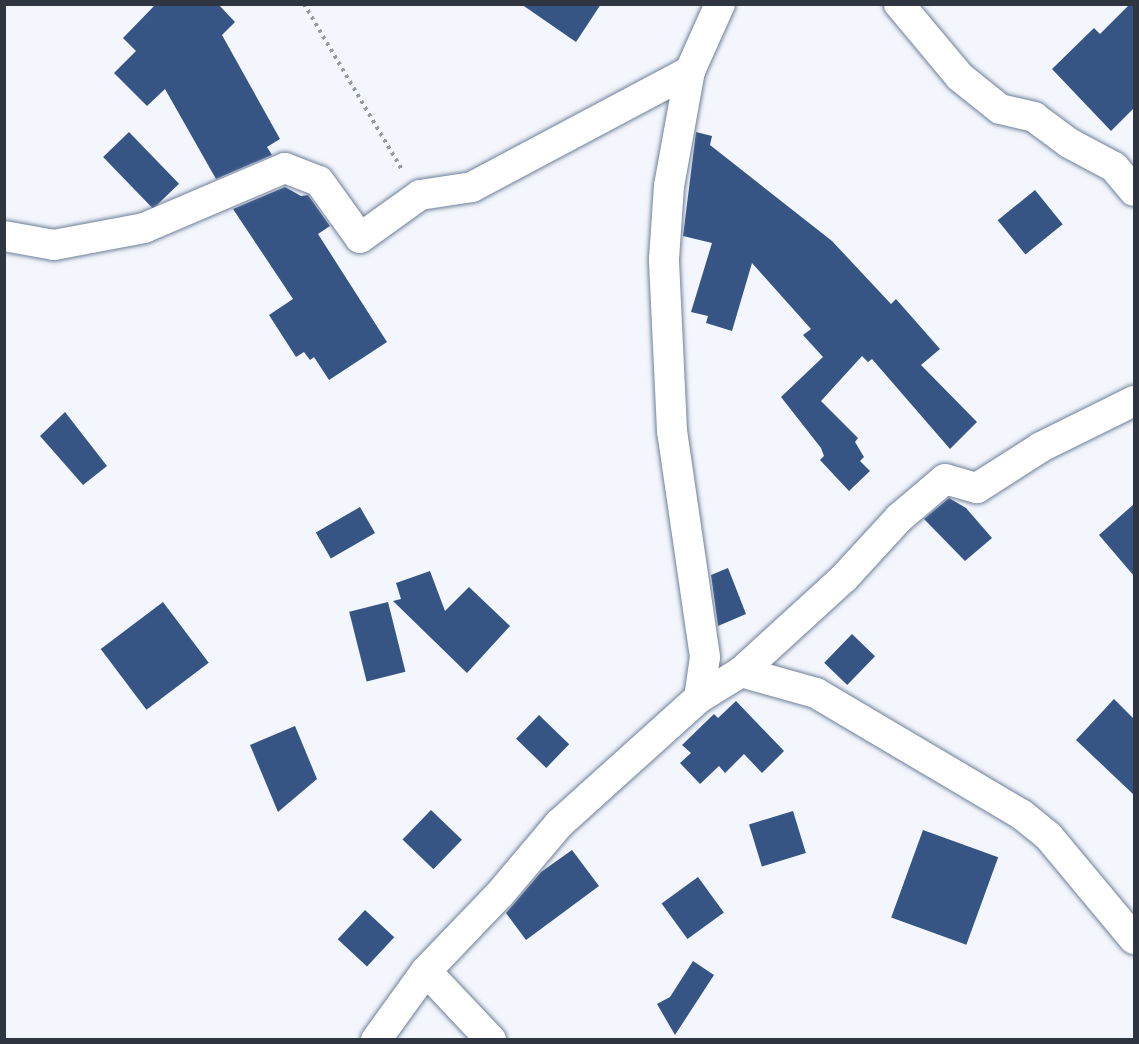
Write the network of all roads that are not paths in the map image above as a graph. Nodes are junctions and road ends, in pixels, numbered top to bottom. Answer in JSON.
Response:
{"nodes":[{"id":1,"x":720,"y":4,"type":"edge"},
{"id":2,"x":899,"y":4,"type":"edge"},
{"id":3,"x":690,"y":71,"type":"junction"},
{"id":4,"x":1134,"y":191,"type":"edge"},
{"id":5,"x":4,"y":236,"type":"edge"},
{"id":6,"x":1134,"y":401,"type":"edge"},
{"id":7,"x":741,"y":672,"type":"junction"},
{"id":8,"x":699,"y":698,"type":"junction"},
{"id":9,"x":1134,"y":939,"type":"edge"},
{"id":10,"x":426,"y":971,"type":"junction"},
{"id":11,"x":376,"y":1040,"type":"edge"},
{"id":12,"x":491,"y":1040,"type":"edge"}],
"edges":[{"from":1,"to":3,"type":"street"},
{"from":2,"to":4,"type":"street"},
{"from":3,"to":5,"type":"street"},
{"from":3,"to":8,"type":"street"},
{"from":6,"to":7,"type":"street"},
{"from":7,"to":8,"type":"street"},
{"from":7,"to":9,"type":"street"},
{"from":8,"to":10,"type":"street"},
{"from":10,"to":11,"type":"street"},
{"from":10,"to":12,"type":"street"}]}
